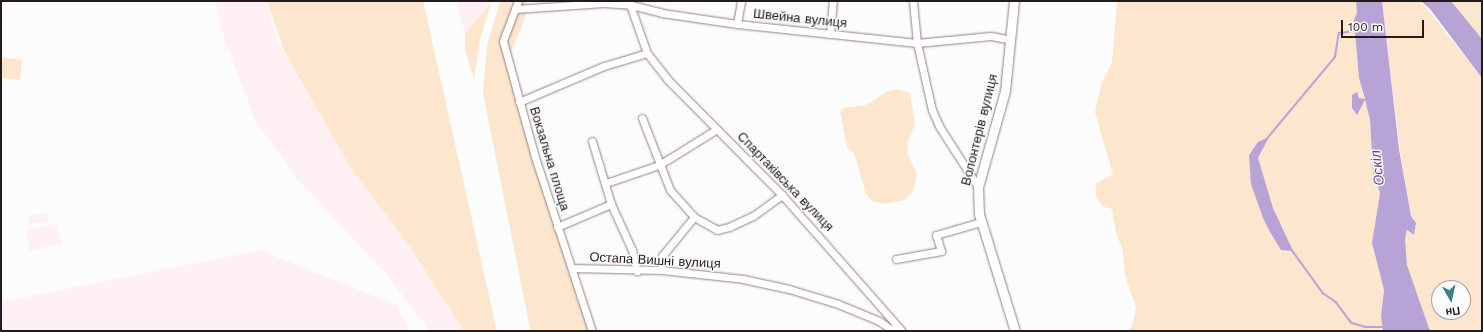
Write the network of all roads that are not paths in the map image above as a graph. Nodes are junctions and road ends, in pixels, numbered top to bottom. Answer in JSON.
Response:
{"nodes":[{"id":1,"x":518,"y":1,"type":"edge"},
{"id":2,"x":741,"y":1,"type":"edge"},
{"id":3,"x":833,"y":1,"type":"edge"},
{"id":4,"x":913,"y":1,"type":"edge"},
{"id":5,"x":1014,"y":1,"type":"edge"},
{"id":6,"x":629,"y":3,"type":"edge"},
{"id":7,"x":515,"y":9,"type":"junction"},
{"id":8,"x":737,"y":24,"type":"junction"},
{"id":9,"x":830,"y":34,"type":"junction"},
{"id":10,"x":1011,"y":40,"type":"junction"},
{"id":11,"x":917,"y":44,"type":"junction"},
{"id":12,"x":648,"y":53,"type":"junction"},
{"id":13,"x":519,"y":102,"type":"junction"},
{"id":14,"x":642,"y":118,"type":"dead end"},
{"id":15,"x":717,"y":128,"type":"junction"},
{"id":16,"x":592,"y":141,"type":"dead end"},
{"id":17,"x":660,"y":165,"type":"junction"},
{"id":18,"x":606,"y":183,"type":"junction"},
{"id":19,"x":978,"y":187,"type":"junction"},
{"id":20,"x":782,"y":195,"type":"junction"},
{"id":21,"x":611,"y":204,"type":"junction"},
{"id":22,"x":694,"y":217,"type":"junction"},
{"id":23,"x":981,"y":222,"type":"junction"},
{"id":24,"x":557,"y":226,"type":"junction"},
{"id":25,"x":896,"y":259,"type":"dead end"},
{"id":26,"x":572,"y":268,"type":"junction"},
{"id":27,"x":662,"y":270,"type":"junction"},
{"id":28,"x":637,"y":271,"type":"junction"},
{"id":29,"x":592,"y":331,"type":"edge"},
{"id":30,"x":894,"y":331,"type":"edge"},
{"id":31,"x":902,"y":331,"type":"edge"},
{"id":32,"x":1015,"y":331,"type":"edge"}],
"edges":[{"from":1,"to":7,"type":"street"},
{"from":2,"to":8,"type":"street"},
{"from":3,"to":9,"type":"street"},
{"from":4,"to":11,"type":"street"},
{"from":5,"to":10,"type":"street","name":"Волонтерів вулиця"},
{"from":6,"to":7,"type":"street","name":"Швейна вулиця"},
{"from":6,"to":8,"type":"street","name":"Швейна вулиця"},
{"from":6,"to":12,"type":"street","name":"Спартаківська вулиця"},
{"from":7,"to":13,"type":"street"},
{"from":8,"to":9,"type":"street","name":"Швейна вулиця"},
{"from":9,"to":11,"type":"street","name":"Швейна вулиця"},
{"from":10,"to":11,"type":"street","name":"Швейна вулиця"},
{"from":10,"to":19,"type":"street","name":"Волонтерів вулиця"},
{"from":11,"to":19,"type":"street"},
{"from":12,"to":13,"type":"street","name":"Вокзальна площа"},
{"from":12,"to":15,"type":"street","name":"Спартаківська вулиця"},
{"from":13,"to":24,"type":"street","name":"Вокзальна площа"},
{"from":14,"to":17,"type":"street"},
{"from":15,"to":17,"type":"street"},
{"from":15,"to":20,"type":"street","name":"Спартаківська вулиця"},
{"from":16,"to":18,"type":"street"},
{"from":17,"to":18,"type":"street"},
{"from":17,"to":22,"type":"street"},
{"from":18,"to":21,"type":"street"},
{"from":19,"to":23,"type":"street","name":"Волонтерів вулиця"},
{"from":20,"to":22,"type":"street"},
{"from":20,"to":31,"type":"street","name":"Спартаківська вулиця"},
{"from":21,"to":24,"type":"street"},
{"from":21,"to":28,"type":"street"},
{"from":22,"to":27,"type":"street"},
{"from":23,"to":25,"type":"street"},
{"from":23,"to":32,"type":"street","name":"Волонтерів вулиця"},
{"from":24,"to":26,"type":"street","name":"Вокзальна площа"},
{"from":26,"to":28,"type":"street","name":"Остапа Вишні вулиця"},
{"from":26,"to":29,"type":"street","name":"Вокзальна площа"},
{"from":27,"to":28,"type":"street","name":"Остапа Вишні вулиця"},
{"from":27,"to":30,"type":"street","name":"Остапа Вишні вулиця"}]}
